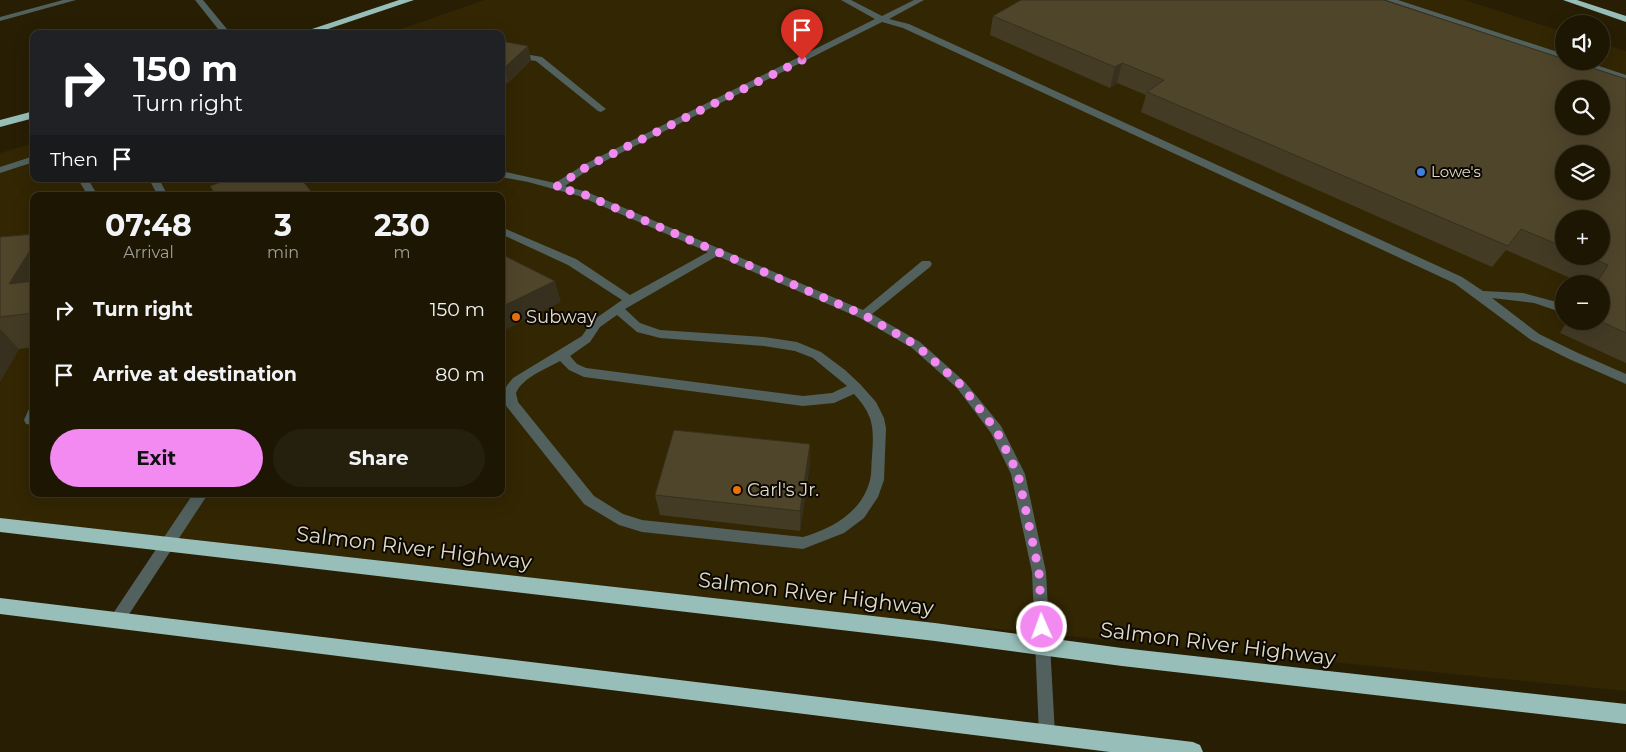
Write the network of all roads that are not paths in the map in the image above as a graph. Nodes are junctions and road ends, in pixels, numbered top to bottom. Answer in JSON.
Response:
{"nodes":[{"id":1,"x":72,"y":0,"type":"edge"},
{"id":2,"x":199,"y":0,"type":"edge"},
{"id":3,"x":410,"y":0,"type":"edge"},
{"id":4,"x":844,"y":0,"type":"edge"},
{"id":5,"x":920,"y":0,"type":"edge"},
{"id":6,"x":1390,"y":0,"type":"edge"},
{"id":7,"x":1568,"y":0,"type":"edge"},
{"id":8,"x":1574,"y":0,"type":"edge"},
{"id":9,"x":1626,"y":12,"type":"edge"},
{"id":10,"x":0,"y":19,"type":"edge"},
{"id":11,"x":1626,"y":19,"type":"edge"},
{"id":12,"x":881,"y":20,"type":"junction"},
{"id":13,"x":224,"y":30,"type":"edge"},
{"id":14,"x":315,"y":30,"type":"edge"},
{"id":15,"x":505,"y":53,"type":"edge"},
{"id":16,"x":1555,"y":54,"type":"edge"},
{"id":17,"x":1602,"y":70,"type":"edge"},
{"id":18,"x":1626,"y":78,"type":"edge"},
{"id":19,"x":601,"y":109,"type":"dead end"},
{"id":20,"x":30,"y":115,"type":"edge"},
{"id":21,"x":0,"y":124,"type":"edge"},
{"id":22,"x":30,"y":160,"type":"edge"},
{"id":23,"x":0,"y":170,"type":"edge"},
{"id":24,"x":505,"y":175,"type":"edge"},
{"id":25,"x":556,"y":187,"type":"junction"},
{"id":26,"x":505,"y":232,"type":"edge"},
{"id":27,"x":718,"y":251,"type":"junction"},
{"id":28,"x":926,"y":264,"type":"dead end"},
{"id":29,"x":1481,"y":295,"type":"junction"},
{"id":30,"x":630,"y":300,"type":"junction"},
{"id":31,"x":1555,"y":306,"type":"edge"},
{"id":32,"x":618,"y":309,"type":"junction"},
{"id":33,"x":864,"y":315,"type":"junction"},
{"id":34,"x":562,"y":355,"type":"junction"},
{"id":35,"x":1626,"y":380,"type":"edge"},
{"id":36,"x":856,"y":387,"type":"junction"},
{"id":37,"x":199,"y":497,"type":"edge"},
{"id":38,"x":0,"y":524,"type":"edge"},
{"id":39,"x":168,"y":544,"type":"junction"},
{"id":40,"x":0,"y":606,"type":"edge"},
{"id":41,"x":117,"y":620,"type":"junction"},
{"id":42,"x":1042,"y":646,"type":"junction"},
{"id":43,"x":1626,"y":714,"type":"edge"},
{"id":44,"x":1047,"y":734,"type":"junction"},
{"id":45,"x":1193,"y":752,"type":"edge"}],
"edges":[{"from":1,"to":10,"type":"street"},
{"from":2,"to":13,"type":"street"},
{"from":3,"to":14,"type":"highway"},
{"from":4,"to":12,"type":"street"},
{"from":5,"to":12,"type":"street"},
{"from":6,"to":16,"type":"street"},
{"from":7,"to":11,"type":"highway"},
{"from":8,"to":9,"type":"highway"},
{"from":12,"to":25,"type":"street"},
{"from":12,"to":29,"type":"street"},
{"from":15,"to":19,"type":"street"},
{"from":17,"to":18,"type":"street"},
{"from":20,"to":21,"type":"highway"},
{"from":22,"to":23,"type":"street"},
{"from":24,"to":25,"type":"street"},
{"from":25,"to":27,"type":"street"},
{"from":26,"to":30,"type":"street"},
{"from":27,"to":30,"type":"street"},
{"from":27,"to":33,"type":"street"},
{"from":28,"to":33,"type":"street"},
{"from":29,"to":31,"type":"street"},
{"from":29,"to":35,"type":"street"},
{"from":30,"to":32,"type":"street"},
{"from":32,"to":34,"type":"street"},
{"from":32,"to":36,"type":"street"},
{"from":33,"to":42,"type":"street"},
{"from":34,"to":36,"type":"street"},
{"from":34,"to":36,"type":"street"},
{"from":37,"to":39,"type":"street"},
{"from":38,"to":39,"type":"highway","name":"Salmon River Highway"},
{"from":39,"to":41,"type":"street"},
{"from":39,"to":42,"type":"highway","name":"Salmon River Highway"},
{"from":40,"to":41,"type":"highway"},
{"from":41,"to":44,"type":"highway"},
{"from":42,"to":43,"type":"highway","name":"Salmon River Highway"},
{"from":42,"to":44,"type":"street"},
{"from":44,"to":45,"type":"highway"}]}
